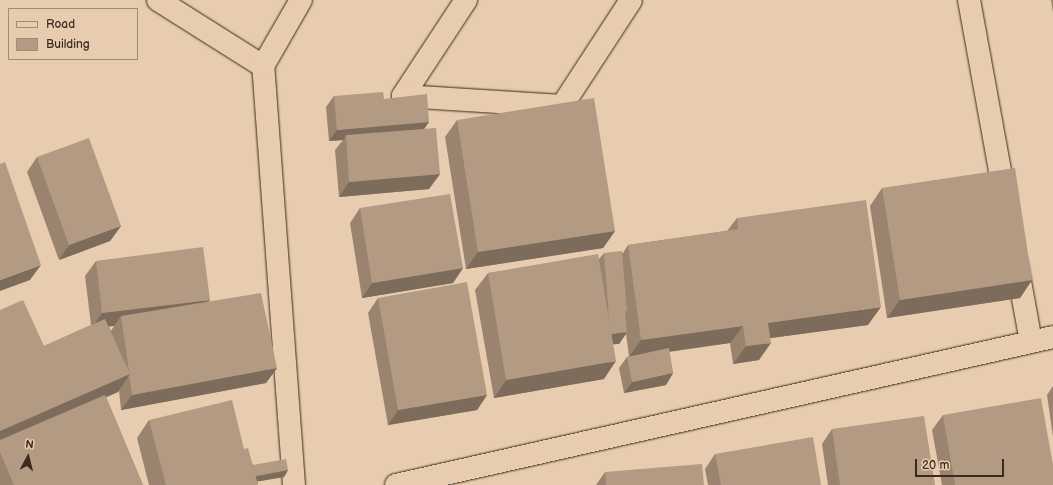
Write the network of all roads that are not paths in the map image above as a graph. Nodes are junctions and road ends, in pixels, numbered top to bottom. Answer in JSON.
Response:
{"nodes":[{"id":1,"x":158,"y":0,"type":"edge"},
{"id":2,"x":301,"y":0,"type":"edge"},
{"id":3,"x":466,"y":0,"type":"edge"},
{"id":4,"x":631,"y":0,"type":"edge"},
{"id":5,"x":969,"y":0,"type":"edge"},
{"id":6,"x":263,"y":66,"type":"junction"},
{"id":7,"x":1009,"y":218,"type":"edge"},
{"id":8,"x":1014,"y":249,"type":"edge"},
{"id":9,"x":1053,"y":337,"type":"edge"},
{"id":10,"x":1031,"y":342,"type":"junction"},
{"id":11,"x":294,"y":485,"type":"edge"},
{"id":12,"x":396,"y":485,"type":"edge"}],
"edges":[{"from":1,"to":6,"type":"street"},
{"from":2,"to":6,"type":"street"},
{"from":3,"to":4,"type":"street"},
{"from":5,"to":7,"type":"street"},
{"from":6,"to":11,"type":"street"},
{"from":8,"to":10,"type":"street"},
{"from":9,"to":10,"type":"street"},
{"from":10,"to":12,"type":"street"}]}
